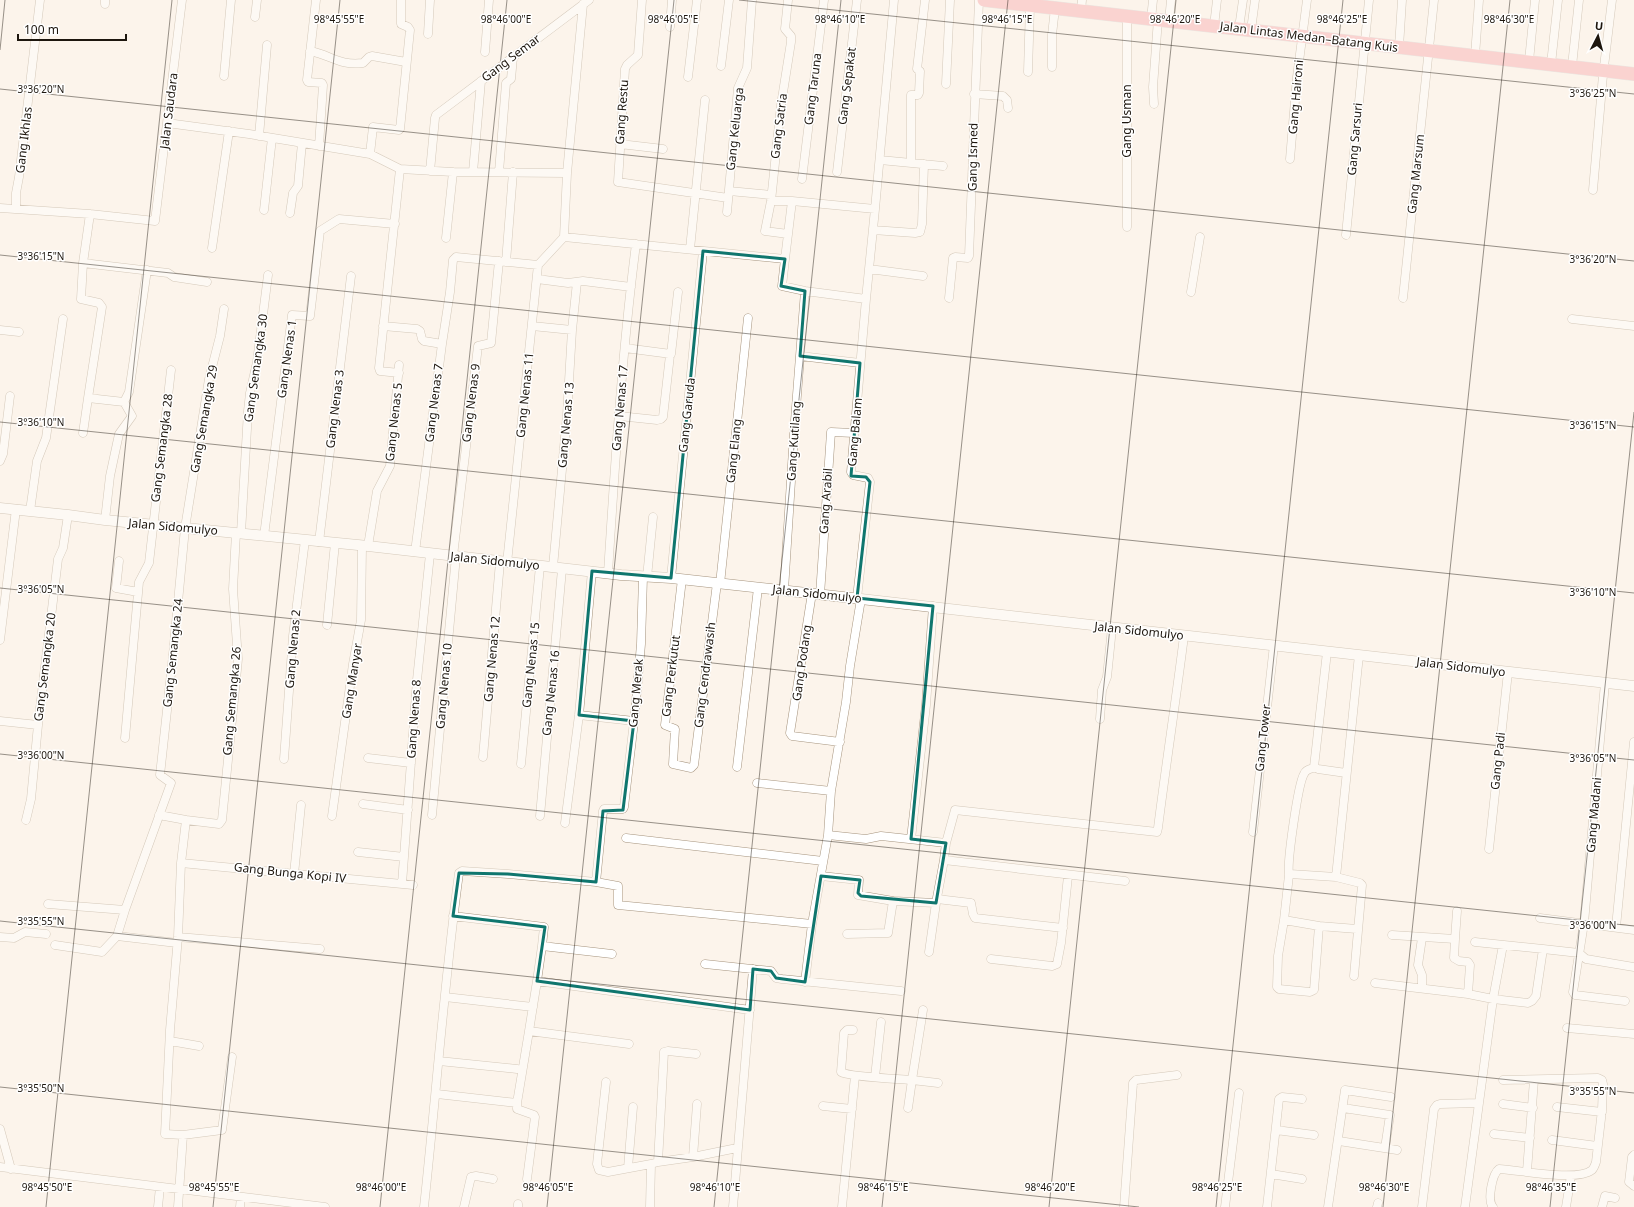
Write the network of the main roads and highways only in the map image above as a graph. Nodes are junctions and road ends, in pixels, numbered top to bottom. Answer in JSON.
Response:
{"nodes":[{"id":1,"x":991,"y":0,"type":"edge"},
{"id":2,"x":1051,"y":5,"type":"edge"},
{"id":3,"x":1082,"y":5,"type":"edge"},
{"id":4,"x":1634,"y":74,"type":"edge"}],
"edges":[{"from":1,"to":2,"type":"highway","name":"Jalan Lintas Medan–Batang Kuis"},
{"from":2,"to":3,"type":"highway","name":"Jalan Lintas Medan–Batang Kuis"},
{"from":3,"to":4,"type":"highway","name":"Jalan Lintas Medan–Batang Kuis"}]}
